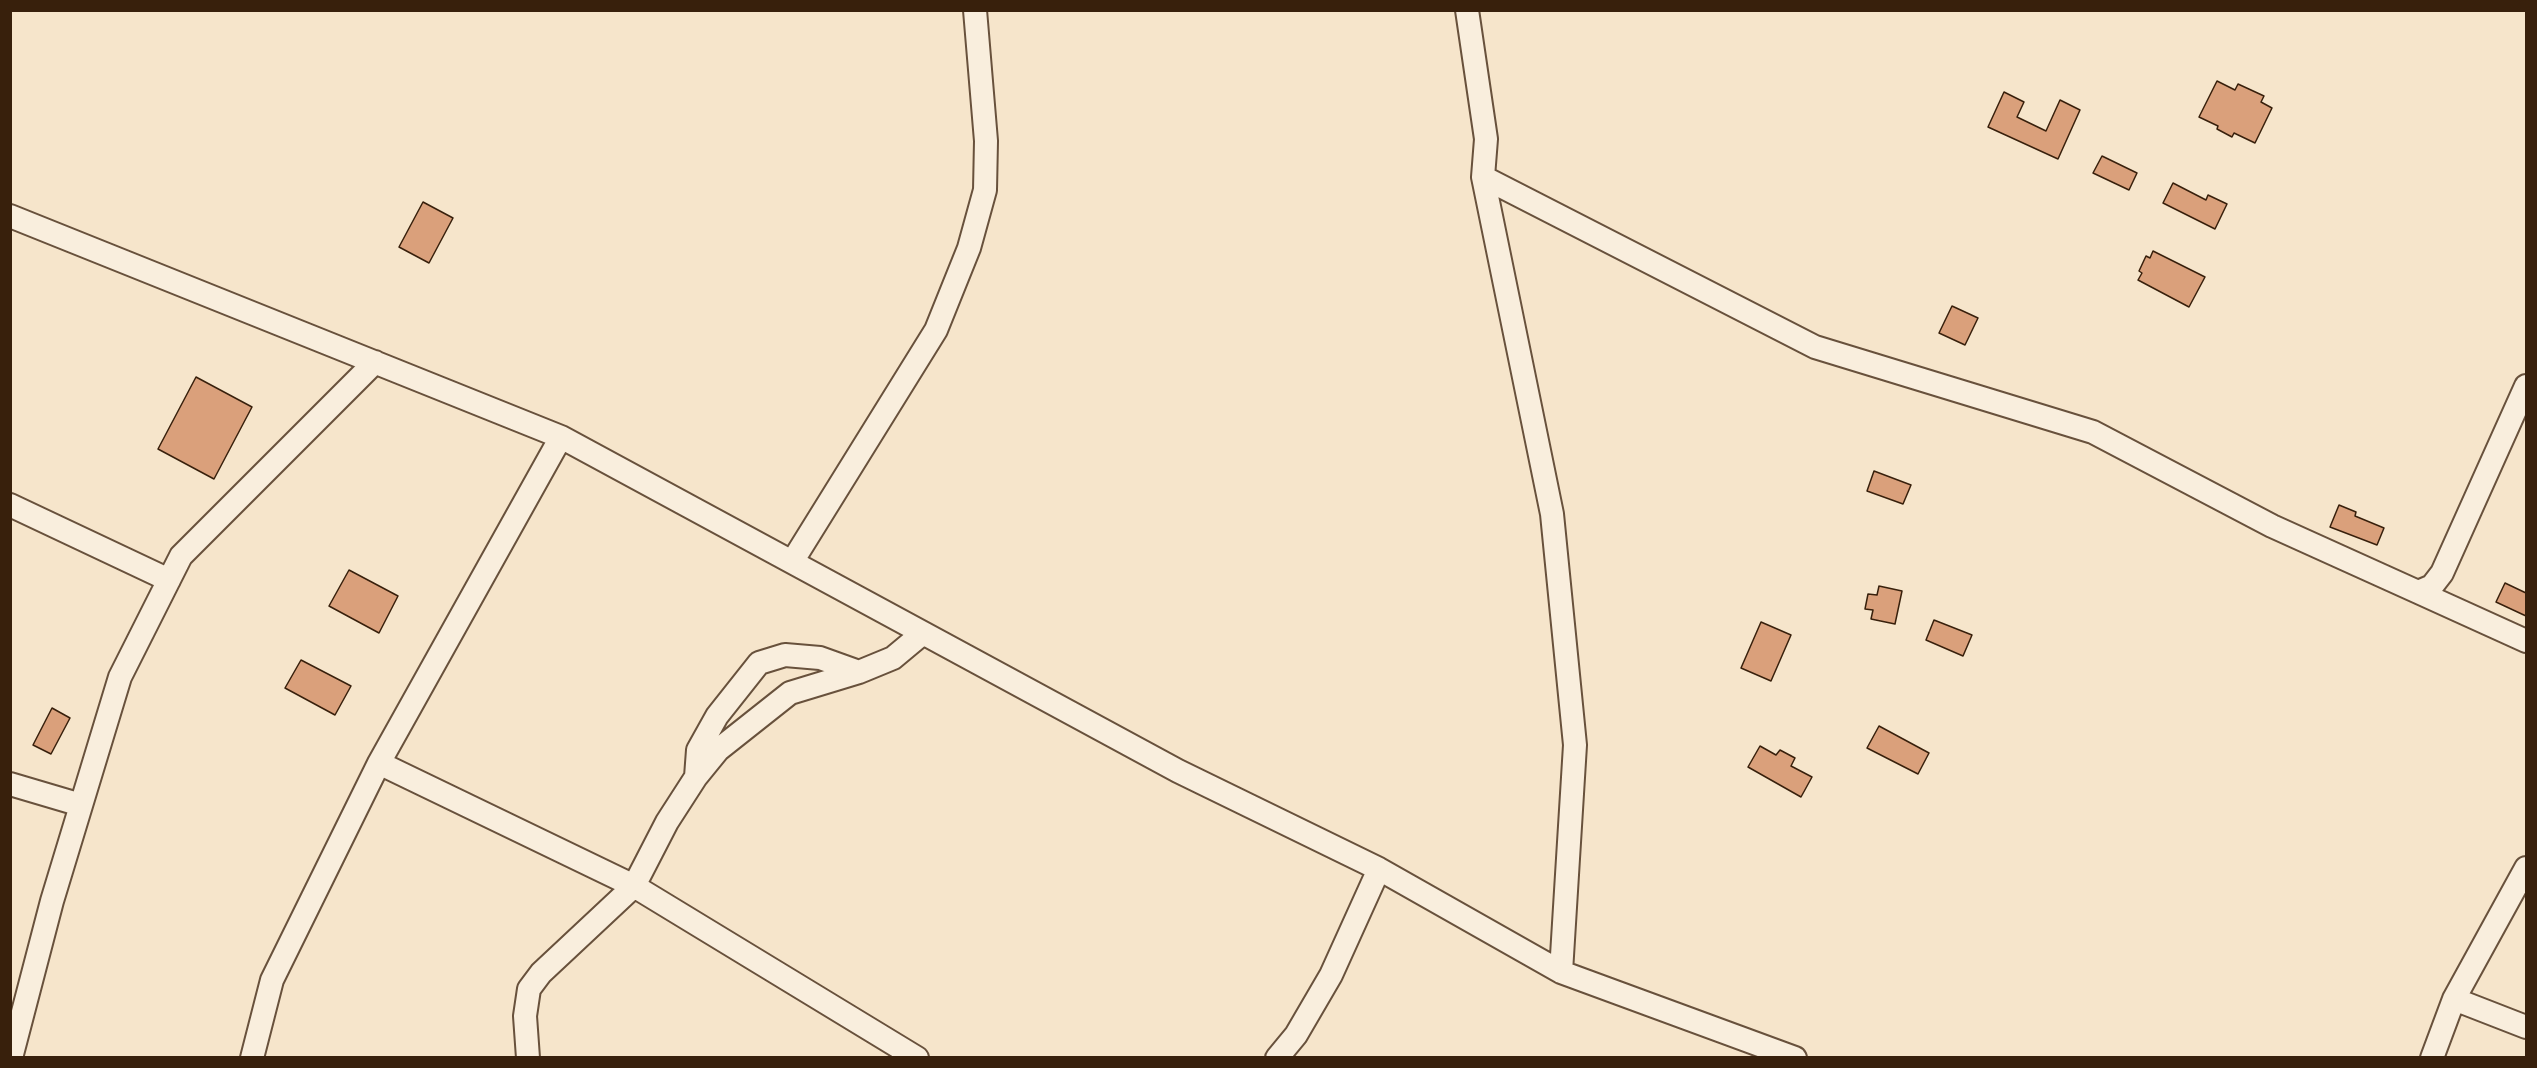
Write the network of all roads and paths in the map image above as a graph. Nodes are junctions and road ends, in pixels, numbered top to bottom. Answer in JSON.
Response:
{"nodes":[{"id":1,"x":975,"y":10,"type":"edge"},
{"id":2,"x":1467,"y":10,"type":"edge"},
{"id":3,"x":1483,"y":177,"type":"junction"},
{"id":4,"x":10,"y":216,"type":"edge"},
{"id":5,"x":375,"y":362,"type":"junction"},
{"id":6,"x":2526,"y":386,"type":"edge"},
{"id":7,"x":561,"y":437,"type":"junction"},
{"id":8,"x":10,"y":505,"type":"edge"},
{"id":9,"x":792,"y":562,"type":"junction"},
{"id":10,"x":169,"y":580,"type":"junction"},
{"id":11,"x":2418,"y":592,"type":"junction"},
{"id":12,"x":923,"y":633,"type":"junction"},
{"id":13,"x":2526,"y":641,"type":"edge"},
{"id":14,"x":859,"y":672,"type":"junction"},
{"id":15,"x":379,"y":763,"type":"junction"},
{"id":16,"x":696,"y":777,"type":"junction"},
{"id":17,"x":10,"y":784,"type":"edge"},
{"id":18,"x":81,"y":806,"type":"junction"},
{"id":19,"x":2526,"y":868,"type":"edge"},
{"id":20,"x":1379,"y":869,"type":"junction"},
{"id":21,"x":634,"y":885,"type":"junction"},
{"id":22,"x":1561,"y":972,"type":"junction"},
{"id":23,"x":2454,"y":999,"type":"junction"},
{"id":24,"x":2526,"y":1027,"type":"edge"},
{"id":25,"x":11,"y":1058,"type":"edge"},
{"id":26,"x":252,"y":1058,"type":"edge"},
{"id":27,"x":528,"y":1058,"type":"edge"},
{"id":28,"x":917,"y":1058,"type":"edge"},
{"id":29,"x":1277,"y":1058,"type":"edge"},
{"id":30,"x":1795,"y":1058,"type":"edge"},
{"id":31,"x":2432,"y":1058,"type":"edge"}],
"edges":[{"from":1,"to":9,"type":"street"},
{"from":2,"to":3,"type":"street"},
{"from":3,"to":11,"type":"street"},
{"from":3,"to":22,"type":"street"},
{"from":4,"to":5,"type":"street"},
{"from":5,"to":7,"type":"street"},
{"from":5,"to":10,"type":"street"},
{"from":6,"to":11,"type":"street"},
{"from":7,"to":9,"type":"street"},
{"from":7,"to":15,"type":"street"},
{"from":8,"to":10,"type":"street"},
{"from":9,"to":12,"type":"street"},
{"from":10,"to":18,"type":"street"},
{"from":11,"to":13,"type":"street"},
{"from":12,"to":14,"type":"street"},
{"from":12,"to":20,"type":"street"},
{"from":14,"to":16,"type":"street"},
{"from":14,"to":16,"type":"street"},
{"from":15,"to":21,"type":"street"},
{"from":15,"to":26,"type":"street"},
{"from":16,"to":21,"type":"street"},
{"from":17,"to":18,"type":"street"},
{"from":18,"to":25,"type":"street"},
{"from":19,"to":23,"type":"street"},
{"from":20,"to":22,"type":"street"},
{"from":20,"to":29,"type":"street"},
{"from":21,"to":27,"type":"street"},
{"from":21,"to":28,"type":"street"},
{"from":22,"to":30,"type":"street"},
{"from":23,"to":24,"type":"street"},
{"from":23,"to":31,"type":"street"}]}
